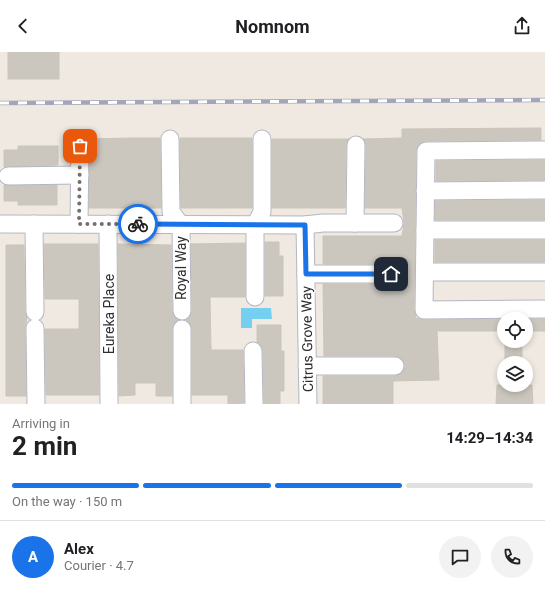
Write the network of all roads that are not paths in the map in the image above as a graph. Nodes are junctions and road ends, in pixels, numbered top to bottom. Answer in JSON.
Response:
{"nodes":[{"id":1,"x":170,"y":139,"type":"dead end"},
{"id":2,"x":262,"y":139,"type":"dead end"},
{"id":3,"x":356,"y":145,"type":"dead end"},
{"id":4,"x":80,"y":146,"type":"dead end"},
{"id":5,"x":545,"y":150,"type":"edge"},
{"id":6,"x":80,"y":175,"type":"junction"},
{"id":7,"x":8,"y":176,"type":"dead end"},
{"id":8,"x":545,"y":190,"type":"edge"},
{"id":9,"x":425,"y":191,"type":"junction"},
{"id":10,"x":355,"y":223,"type":"junction"},
{"id":11,"x":394,"y":223,"type":"dead end"},
{"id":12,"x":0,"y":224,"type":"edge"},
{"id":13,"x":34,"y":224,"type":"junction"},
{"id":14,"x":79,"y":224,"type":"junction"},
{"id":15,"x":108,"y":224,"type":"junction"},
{"id":16,"x":181,"y":225,"type":"junction"},
{"id":17,"x":255,"y":225,"type":"junction"},
{"id":18,"x":305,"y":225,"type":"junction"},
{"id":19,"x":425,"y":230,"type":"junction"},
{"id":20,"x":545,"y":230,"type":"edge"},
{"id":21,"x":425,"y":272,"type":"junction"},
{"id":22,"x":545,"y":272,"type":"edge"},
{"id":23,"x":306,"y":274,"type":"junction"},
{"id":24,"x":391,"y":274,"type":"dead end"},
{"id":25,"x":255,"y":298,"type":"dead end"},
{"id":26,"x":545,"y":309,"type":"edge"},
{"id":27,"x":182,"y":311,"type":"dead end"},
{"id":28,"x":182,"y":329,"type":"dead end"},
{"id":29,"x":253,"y":351,"type":"dead end"},
{"id":30,"x":307,"y":366,"type":"junction"},
{"id":31,"x":396,"y":366,"type":"dead end"},
{"id":32,"x":36,"y":404,"type":"edge"},
{"id":33,"x":109,"y":404,"type":"edge"},
{"id":34,"x":182,"y":404,"type":"edge"},
{"id":35,"x":254,"y":404,"type":"edge"},
{"id":36,"x":308,"y":404,"type":"edge"}],
"edges":[{"from":1,"to":16,"type":"street"},
{"from":2,"to":17,"type":"street"},
{"from":3,"to":10,"type":"street"},
{"from":4,"to":6,"type":"street"},
{"from":5,"to":9,"type":"street"},
{"from":6,"to":7,"type":"street"},
{"from":6,"to":14,"type":"street"},
{"from":8,"to":9,"type":"street"},
{"from":9,"to":19,"type":"street"},
{"from":10,"to":11,"type":"street"},
{"from":10,"to":18,"type":"street"},
{"from":12,"to":13,"type":"street"},
{"from":13,"to":14,"type":"street"},
{"from":13,"to":32,"type":"street"},
{"from":14,"to":15,"type":"street"},
{"from":15,"to":16,"type":"street"},
{"from":15,"to":33,"type":"street","name":"Eureka Place"},
{"from":16,"to":17,"type":"street"},
{"from":16,"to":27,"type":"street","name":"Royal Way"},
{"from":17,"to":18,"type":"street"},
{"from":17,"to":25,"type":"street"},
{"from":18,"to":23,"type":"street","name":"Citrus Grove Way"},
{"from":19,"to":20,"type":"street"},
{"from":19,"to":21,"type":"street"},
{"from":21,"to":22,"type":"street"},
{"from":21,"to":26,"type":"street"},
{"from":23,"to":24,"type":"street"},
{"from":23,"to":30,"type":"street","name":"Citrus Grove Way"},
{"from":28,"to":34,"type":"street"},
{"from":29,"to":35,"type":"street"},
{"from":30,"to":31,"type":"street"},
{"from":30,"to":36,"type":"street","name":"Citrus Grove Way"}]}
